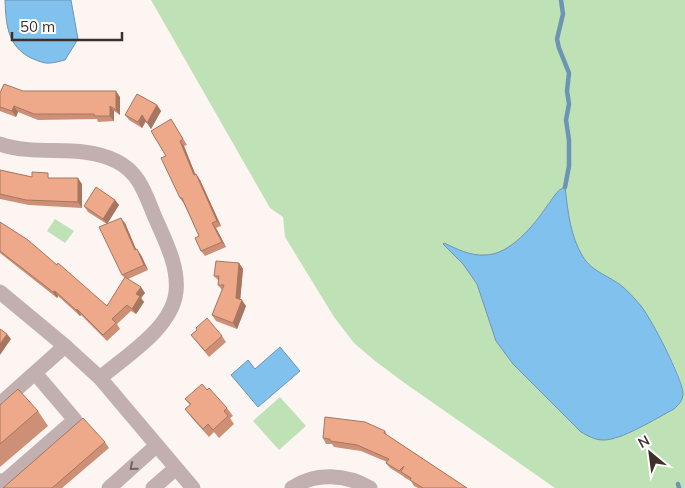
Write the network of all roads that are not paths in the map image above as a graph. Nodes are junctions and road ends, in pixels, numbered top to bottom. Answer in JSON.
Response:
{"nodes":[{"id":1,"x":0,"y":144,"type":"edge"},
{"id":2,"x":0,"y":292,"type":"edge"},
{"id":3,"x":65,"y":346,"type":"junction"},
{"id":4,"x":35,"y":373,"type":"junction"},
{"id":5,"x":100,"y":378,"type":"junction"},
{"id":6,"x":0,"y":404,"type":"edge"},
{"id":7,"x":156,"y":446,"type":"junction"},
{"id":8,"x":176,"y":468,"type":"junction"},
{"id":9,"x":0,"y":481,"type":"edge"},
{"id":10,"x":109,"y":488,"type":"edge"},
{"id":11,"x":153,"y":488,"type":"edge"},
{"id":12,"x":193,"y":488,"type":"edge"},
{"id":13,"x":292,"y":488,"type":"edge"},
{"id":14,"x":370,"y":488,"type":"edge"}],
"edges":[{"from":1,"to":5,"type":"street"},
{"from":2,"to":3,"type":"street"},
{"from":3,"to":4,"type":"street"},
{"from":3,"to":5,"type":"street"},
{"from":4,"to":6,"type":"street"},
{"from":4,"to":9,"type":"street"},
{"from":5,"to":7,"type":"street"},
{"from":7,"to":8,"type":"street"},
{"from":7,"to":10,"type":"street","one_way":true},
{"from":8,"to":11,"type":"street"},
{"from":8,"to":12,"type":"street"},
{"from":13,"to":14,"type":"street"}]}
